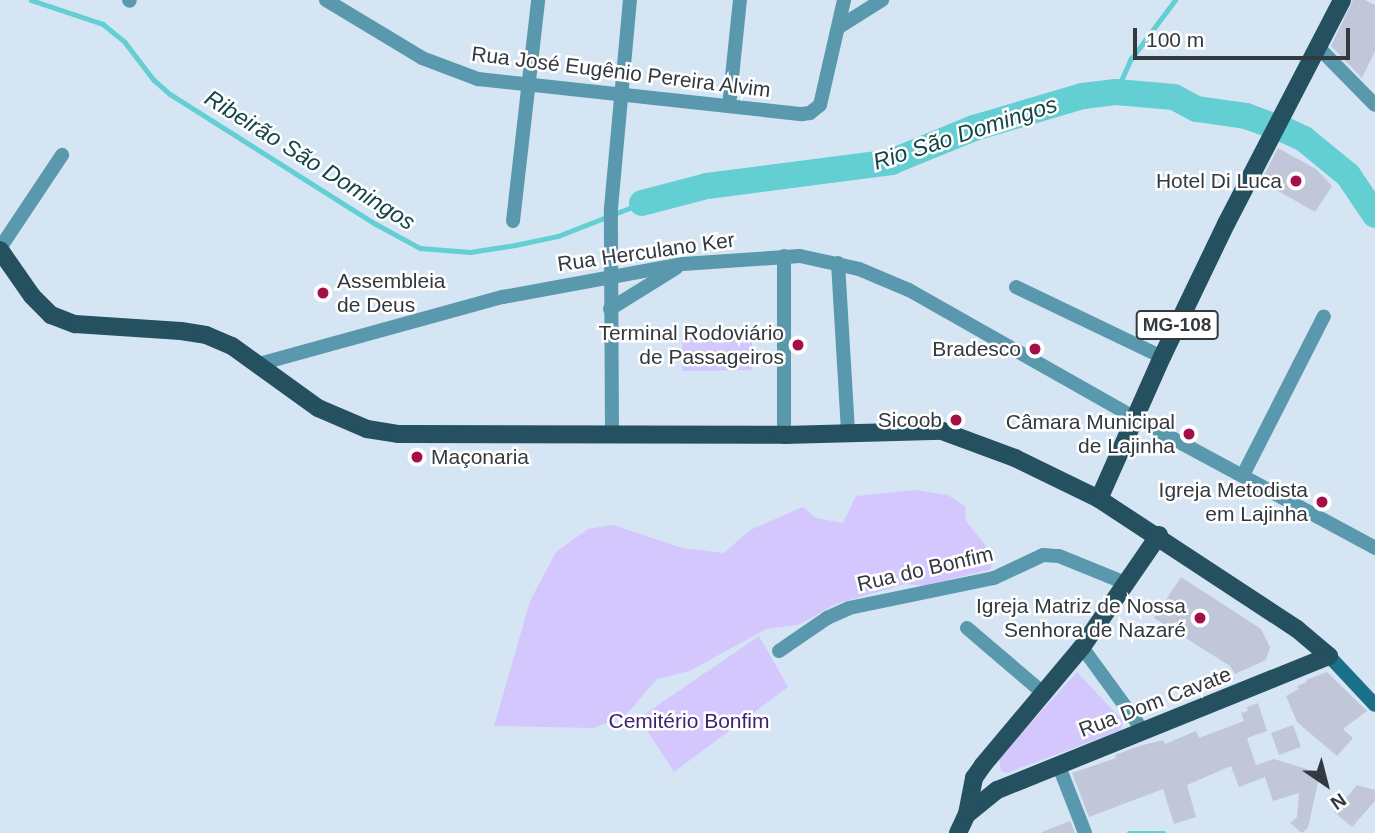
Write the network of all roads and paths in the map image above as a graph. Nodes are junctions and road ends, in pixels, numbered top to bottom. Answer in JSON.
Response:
{"nodes":[{"id":1,"x":326,"y":0,"type":"edge"},
{"id":2,"x":538,"y":0,"type":"edge"},
{"id":3,"x":631,"y":0,"type":"edge"},
{"id":4,"x":740,"y":0,"type":"edge"},
{"id":5,"x":844,"y":0,"type":"edge"},
{"id":6,"x":882,"y":0,"type":"edge"},
{"id":7,"x":1335,"y":3,"type":"edge"},
{"id":8,"x":839,"y":27,"type":"junction"},
{"id":9,"x":1318,"y":47,"type":"junction"},
{"id":10,"x":528,"y":86,"type":"junction"},
{"id":11,"x":620,"y":94,"type":"junction"},
{"id":12,"x":1375,"y":105,"type":"edge"},
{"id":13,"x":729,"y":106,"type":"junction"},
{"id":14,"x":62,"y":155,"type":"dead end"},
{"id":15,"x":513,"y":221,"type":"dead end"},
{"id":16,"x":0,"y":249,"type":"edge"},
{"id":17,"x":784,"y":256,"type":"junction"},
{"id":18,"x":838,"y":263,"type":"junction"},
{"id":19,"x":683,"y":264,"type":"junction"},
{"id":20,"x":612,"y":276,"type":"junction"},
{"id":21,"x":1016,"y":287,"type":"dead end"},
{"id":22,"x":610,"y":309,"type":"junction"},
{"id":23,"x":1324,"y":316,"type":"dead end"},
{"id":24,"x":1161,"y":357,"type":"junction"},
{"id":25,"x":259,"y":364,"type":"junction"},
{"id":26,"x":1135,"y":418,"type":"junction"},
{"id":27,"x":848,"y":433,"type":"junction"},
{"id":28,"x":612,"y":434,"type":"junction"},
{"id":29,"x":784,"y":435,"type":"junction"},
{"id":30,"x":1243,"y":475,"type":"junction"},
{"id":31,"x":1099,"y":499,"type":"junction"},
{"id":32,"x":1158,"y":535,"type":"junction"},
{"id":33,"x":1375,"y":548,"type":"edge"},
{"id":34,"x":1125,"y":583,"type":"junction"},
{"id":35,"x":967,"y":628,"type":"dead end"},
{"id":36,"x":1082,"y":647,"type":"junction"},
{"id":37,"x":779,"y":651,"type":"dead end"},
{"id":38,"x":1329,"y":656,"type":"junction"},
{"id":39,"x":1043,"y":693,"type":"junction"},
{"id":40,"x":1375,"y":705,"type":"edge"},
{"id":41,"x":1144,"y":732,"type":"junction"},
{"id":42,"x":1058,"y":764,"type":"junction"},
{"id":43,"x":974,"y":778,"type":"junction"},
{"id":44,"x":997,"y":790,"type":"junction"},
{"id":45,"x":967,"y":814,"type":"junction"},
{"id":46,"x":958,"y":833,"type":"edge"},
{"id":47,"x":1085,"y":833,"type":"edge"}],
"edges":[{"from":1,"to":10,"type":"street","name":"Rua José Eugênio Pereira Alvim"},
{"from":2,"to":10,"type":"street"},
{"from":3,"to":11,"type":"street"},
{"from":4,"to":13,"type":"street"},
{"from":5,"to":8,"type":"street","name":"Rua José Eugênio Pereira Alvim"},
{"from":6,"to":8,"type":"street"},
{"from":7,"to":9,"type":"main road","number":"MG-108"},
{"from":8,"to":13,"type":"street","name":"Rua José Eugênio Pereira Alvim"},
{"from":9,"to":12,"type":"street"},
{"from":9,"to":24,"type":"main road","number":"MG-108"},
{"from":10,"to":11,"type":"street","name":"Rua José Eugênio Pereira Alvim"},
{"from":10,"to":15,"type":"street"},
{"from":11,"to":13,"type":"street","name":"Rua José Eugênio Pereira Alvim"},
{"from":11,"to":20,"type":"street"},
{"from":14,"to":16,"type":"street"},
{"from":16,"to":25,"type":"main road"},
{"from":17,"to":18,"type":"street","name":"Rua Herculano Ker"},
{"from":17,"to":19,"type":"street","name":"Rua Herculano Ker"},
{"from":17,"to":29,"type":"street"},
{"from":18,"to":26,"type":"street","name":"Rua Herculano Ker"},
{"from":18,"to":27,"type":"street"},
{"from":19,"to":20,"type":"street","name":"Rua Herculano Ker"},
{"from":19,"to":22,"type":"street"},
{"from":20,"to":22,"type":"street"},
{"from":20,"to":25,"type":"street","name":"Rua Herculano Ker"},
{"from":21,"to":24,"type":"street"},
{"from":22,"to":28,"type":"street"},
{"from":23,"to":30,"type":"street"},
{"from":24,"to":26,"type":"main road","number":"MG-108"},
{"from":25,"to":28,"type":"main road"},
{"from":26,"to":30,"type":"street","name":"Rua Herculano Ker"},
{"from":26,"to":31,"type":"main road","number":"MG-108"},
{"from":27,"to":29,"type":"main road"},
{"from":27,"to":31,"type":"main road"},
{"from":28,"to":29,"type":"main road"},
{"from":30,"to":33,"type":"street","name":"Rua Herculano Ker"},
{"from":31,"to":32,"type":"main road"},
{"from":32,"to":34,"type":"main road"},
{"from":32,"to":38,"type":"main road"},
{"from":34,"to":36,"type":"main road"},
{"from":34,"to":37,"type":"street","name":"Rua do Bonfim"},
{"from":35,"to":39,"type":"street"},
{"from":36,"to":39,"type":"main road"},
{"from":36,"to":41,"type":"street"},
{"from":38,"to":40,"type":"main road"},
{"from":38,"to":41,"type":"main road","name":"Rua Dom Cavate"},
{"from":39,"to":43,"type":"main road"},
{"from":41,"to":42,"type":"main road","name":"Rua Dom Cavate"},
{"from":42,"to":44,"type":"main road","name":"Rua Dom Cavate"},
{"from":42,"to":47,"type":"street"},
{"from":43,"to":44,"type":"main road"},
{"from":43,"to":45,"type":"main road"},
{"from":44,"to":45,"type":"main road","name":"Rua Dom Cavate"},
{"from":45,"to":46,"type":"main road"}]}
